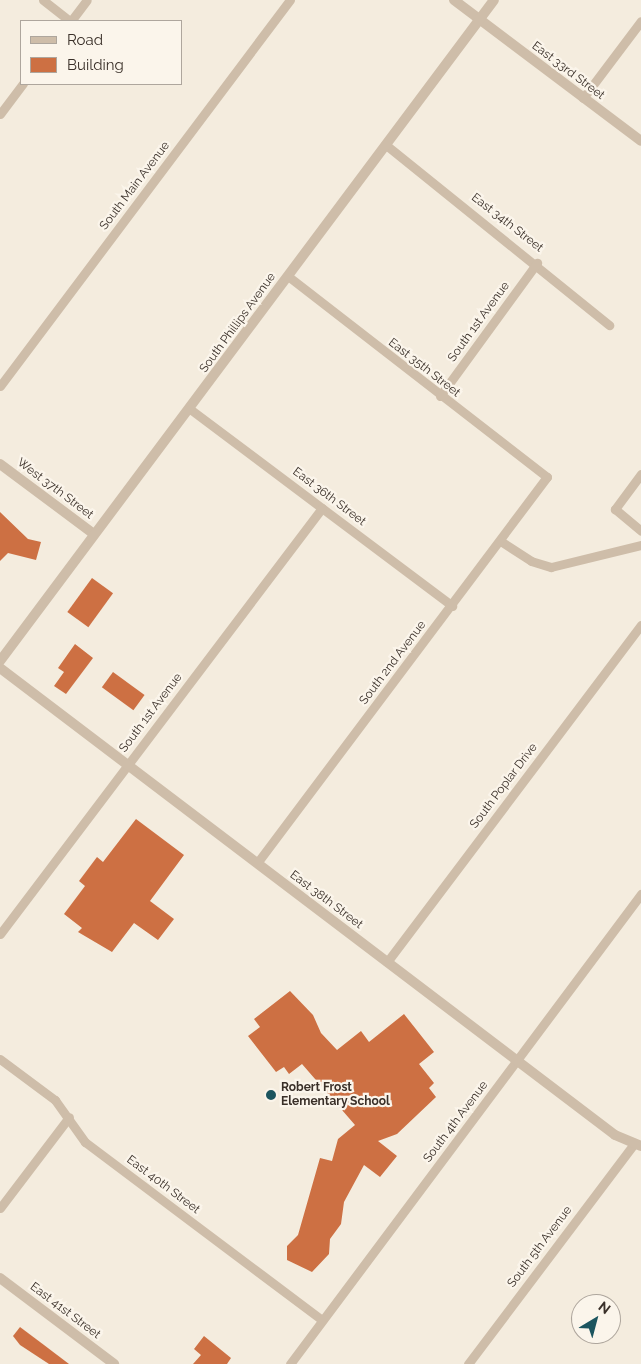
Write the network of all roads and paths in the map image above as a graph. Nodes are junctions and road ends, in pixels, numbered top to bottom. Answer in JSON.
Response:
{"nodes":[{"id":1,"x":43,"y":0,"type":"edge"},
{"id":2,"x":87,"y":0,"type":"edge"},
{"id":3,"x":290,"y":0,"type":"edge"},
{"id":4,"x":454,"y":0,"type":"edge"},
{"id":5,"x":494,"y":0,"type":"edge"},
{"id":6,"x":70,"y":20,"type":"edge"},
{"id":7,"x":72,"y":20,"type":"edge"},
{"id":8,"x":480,"y":20,"type":"junction"},
{"id":9,"x":641,"y":21,"type":"edge"},
{"id":10,"x":22,"y":85,"type":"edge"},
{"id":11,"x":583,"y":98,"type":"junction"},
{"id":12,"x":0,"y":114,"type":"edge"},
{"id":13,"x":641,"y":142,"type":"edge"},
{"id":14,"x":386,"y":144,"type":"junction"},
{"id":15,"x":537,"y":263,"type":"junction"},
{"id":16,"x":288,"y":276,"type":"junction"},
{"id":17,"x":609,"y":325,"type":"dead end"},
{"id":18,"x":0,"y":386,"type":"edge"},
{"id":19,"x":440,"y":396,"type":"junction"},
{"id":20,"x":190,"y":409,"type":"junction"},
{"id":21,"x":0,"y":464,"type":"edge"},
{"id":22,"x":641,"y":474,"type":"edge"},
{"id":23,"x":547,"y":477,"type":"joint"},
{"id":24,"x":322,"y":508,"type":"junction"},
{"id":25,"x":641,"y":531,"type":"edge"},
{"id":26,"x":94,"y":534,"type":"junction"},
{"id":27,"x":502,"y":542,"type":"junction"},
{"id":28,"x":641,"y":545,"type":"edge"},
{"id":29,"x":452,"y":606,"type":"junction"},
{"id":30,"x":641,"y":624,"type":"edge"},
{"id":31,"x":0,"y":661,"type":"edge"},
{"id":32,"x":0,"y":668,"type":"edge"},
{"id":33,"x":128,"y":765,"type":"junction"},
{"id":34,"x":257,"y":863,"type":"junction"},
{"id":35,"x":641,"y":894,"type":"edge"},
{"id":36,"x":0,"y":934,"type":"edge"},
{"id":37,"x":386,"y":962,"type":"junction"},
{"id":38,"x":0,"y":1059,"type":"edge"},
{"id":39,"x":518,"y":1062,"type":"junction"},
{"id":40,"x":69,"y":1117,"type":"junction"},
{"id":41,"x":637,"y":1146,"type":"edge"},
{"id":42,"x":0,"y":1208,"type":"edge"},
{"id":43,"x":0,"y":1278,"type":"edge"},
{"id":44,"x":322,"y":1320,"type":"junction"},
{"id":45,"x":114,"y":1364,"type":"edge"},
{"id":46,"x":290,"y":1364,"type":"edge"},
{"id":47,"x":468,"y":1364,"type":"edge"}],
"edges":[{"from":1,"to":6,"type":"street"},
{"from":2,"to":7,"type":"street"},
{"from":3,"to":18,"type":"street","name":"South Main Avenue"},
{"from":4,"to":8,"type":"street","name":"East 33rd Street"},
{"from":5,"to":8,"type":"street","name":"South Phillips Avenue"},
{"from":8,"to":11,"type":"street","name":"East 33rd Street"},
{"from":8,"to":14,"type":"street","name":"South Phillips Avenue"},
{"from":9,"to":11,"type":"street"},
{"from":10,"to":12,"type":"street"},
{"from":11,"to":13,"type":"street","name":"East 33rd Street"},
{"from":14,"to":15,"type":"street","name":"East 34th Street"},
{"from":14,"to":16,"type":"street","name":"South Phillips Avenue"},
{"from":15,"to":17,"type":"street","name":"East 34th Street"},
{"from":15,"to":19,"type":"street","name":"South 1st Avenue"},
{"from":16,"to":19,"type":"street","name":"East 35th Street"},
{"from":16,"to":20,"type":"street","name":"South Phillips Avenue"},
{"from":19,"to":23,"type":"street","name":"East 35th Street"},
{"from":20,"to":24,"type":"street","name":"East 36th Street"},
{"from":20,"to":26,"type":"street","name":"South Phillips Avenue"},
{"from":21,"to":26,"type":"street","name":"West 37th Street"},
{"from":22,"to":25,"type":"street"},
{"from":23,"to":27,"type":"street","name":"South 2nd Avenue"},
{"from":24,"to":29,"type":"street","name":"East 36th Street"},
{"from":24,"to":33,"type":"street","name":"South 1st Avenue"},
{"from":26,"to":31,"type":"street","name":"South Phillips Avenue"},
{"from":27,"to":28,"type":"street"},
{"from":27,"to":29,"type":"street","name":"South 2nd Avenue"},
{"from":29,"to":34,"type":"street","name":"South 2nd Avenue"},
{"from":30,"to":37,"type":"street","name":"South Poplar Drive"},
{"from":32,"to":33,"type":"street","name":"East 38th Street"},
{"from":33,"to":34,"type":"street","name":"East 38th Street"},
{"from":33,"to":36,"type":"street","name":"South 1st Avenue"},
{"from":34,"to":37,"type":"street","name":"East 38th Street"},
{"from":35,"to":39,"type":"street","name":"South 4th Avenue"},
{"from":37,"to":39,"type":"street","name":"East 38th Street"},
{"from":38,"to":40,"type":"street","name":"East 40th Street"},
{"from":39,"to":41,"type":"street","name":"East 38th Street"},
{"from":39,"to":44,"type":"street","name":"South 4th Avenue"},
{"from":40,"to":42,"type":"street"},
{"from":40,"to":44,"type":"street","name":"East 40th Street"},
{"from":41,"to":47,"type":"street","name":"South 5th Avenue"},
{"from":43,"to":45,"type":"street","name":"East 41st Street"},
{"from":44,"to":46,"type":"street","name":"South 4th Avenue"}]}
